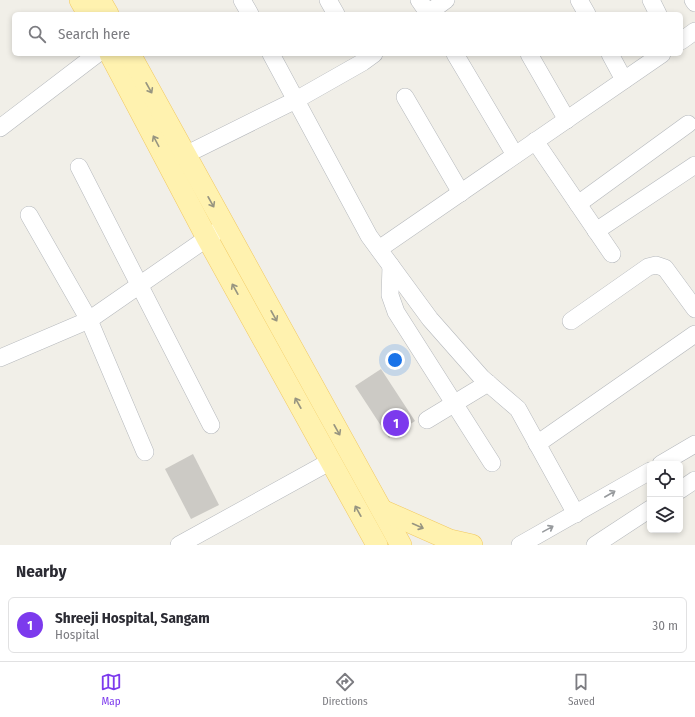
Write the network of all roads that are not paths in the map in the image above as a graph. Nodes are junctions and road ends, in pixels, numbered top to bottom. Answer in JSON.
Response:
{"nodes":[{"id":1,"x":80,"y":0,"type":"edge"},
{"id":2,"x":100,"y":0,"type":"edge"},
{"id":3,"x":242,"y":0,"type":"edge"},
{"id":4,"x":328,"y":0,"type":"edge"},
{"id":5,"x":446,"y":0,"type":"edge"},
{"id":6,"x":579,"y":0,"type":"edge"},
{"id":7,"x":650,"y":0,"type":"edge"},
{"id":8,"x":693,"y":0,"type":"edge"},
{"id":9,"x":695,"y":3,"type":"edge"},
{"id":10,"x":425,"y":9,"type":"edge"},
{"id":11,"x":87,"y":12,"type":"edge"},
{"id":12,"x":107,"y":12,"type":"edge"},
{"id":13,"x":249,"y":12,"type":"edge"},
{"id":14,"x":335,"y":12,"type":"edge"},
{"id":15,"x":586,"y":12,"type":"edge"},
{"id":16,"x":657,"y":12,"type":"edge"},
{"id":17,"x":695,"y":31,"type":"edge"},
{"id":18,"x":683,"y":40,"type":"edge"},
{"id":19,"x":94,"y":56,"type":"edge"},
{"id":20,"x":111,"y":56,"type":"edge"},
{"id":21,"x":131,"y":56,"type":"edge"},
{"id":22,"x":273,"y":56,"type":"edge"},
{"id":23,"x":456,"y":56,"type":"edge"},
{"id":24,"x":530,"y":56,"type":"edge"},
{"id":25,"x":611,"y":56,"type":"edge"},
{"id":26,"x":659,"y":56,"type":"edge"},
{"id":27,"x":365,"y":57,"type":"edge"},
{"id":28,"x":624,"y":80,"type":"junction"},
{"id":29,"x":405,"y":97,"type":"dead end"},
{"id":30,"x":296,"y":100,"type":"junction"},
{"id":31,"x":567,"y":120,"type":"junction"},
{"id":32,"x":688,"y":124,"type":"dead end"},
{"id":33,"x":0,"y":128,"type":"edge"},
{"id":34,"x":535,"y":142,"type":"junction"},
{"id":35,"x":515,"y":155,"type":"junction"},
{"id":36,"x":176,"y":159,"type":"junction"},
{"id":37,"x":695,"y":165,"type":"edge"},
{"id":38,"x":79,"y":167,"type":"dead end"},
{"id":39,"x":461,"y":193,"type":"junction"},
{"id":40,"x":578,"y":204,"type":"junction"},
{"id":41,"x":29,"y":215,"type":"dead end"},
{"id":42,"x":224,"y":226,"type":"junction"},
{"id":43,"x":596,"y":231,"type":"junction"},
{"id":44,"x":207,"y":238,"type":"junction"},
{"id":45,"x":379,"y":249,"type":"junction"},
{"id":46,"x":612,"y":254,"type":"dead end"},
{"id":47,"x":391,"y":266,"type":"junction"},
{"id":48,"x":139,"y":285,"type":"junction"},
{"id":49,"x":695,"y":309,"type":"edge"},
{"id":50,"x":89,"y":320,"type":"junction"},
{"id":51,"x":571,"y":321,"type":"dead end"},
{"id":52,"x":695,"y":334,"type":"edge"},
{"id":53,"x":0,"y":358,"type":"edge"},
{"id":54,"x":488,"y":383,"type":"junction"},
{"id":55,"x":454,"y":403,"type":"junction"},
{"id":56,"x":426,"y":420,"type":"dead end"},
{"id":57,"x":211,"y":425,"type":"dead end"},
{"id":58,"x":537,"y":444,"type":"junction"},
{"id":59,"x":695,"y":444,"type":"edge"},
{"id":60,"x":145,"y":452,"type":"dead end"},
{"id":61,"x":666,"y":461,"type":"edge"},
{"id":62,"x":331,"y":462,"type":"junction"},
{"id":63,"x":492,"y":463,"type":"dead end"},
{"id":64,"x":647,"y":473,"type":"edge"},
{"id":65,"x":695,"y":480,"type":"edge"},
{"id":66,"x":683,"y":488,"type":"edge"},
{"id":67,"x":382,"y":510,"type":"junction"},
{"id":68,"x":647,"y":511,"type":"edge"},
{"id":69,"x":576,"y":514,"type":"junction"},
{"id":70,"x":179,"y":545,"type":"edge"},
{"id":71,"x":377,"y":545,"type":"edge"},
{"id":72,"x":401,"y":545,"type":"edge"},
{"id":73,"x":472,"y":545,"type":"edge"},
{"id":74,"x":520,"y":545,"type":"edge"},
{"id":75,"x":595,"y":545,"type":"edge"}],
"edges":[{"from":1,"to":11,"type":"main road"},
{"from":2,"to":12,"type":"main road"},
{"from":3,"to":13,"type":"street"},
{"from":4,"to":14,"type":"street"},
{"from":5,"to":10,"type":"street"},
{"from":6,"to":15,"type":"street"},
{"from":7,"to":16,"type":"street"},
{"from":8,"to":9,"type":"street"},
{"from":17,"to":18,"type":"street"},
{"from":19,"to":33,"type":"street"},
{"from":36,"to":20,"type":"main road","one_way":true},
{"from":21,"to":36,"type":"main road","one_way":true},
{"from":22,"to":30,"type":"street"},
{"from":23,"to":35,"type":"street"},
{"from":24,"to":31,"type":"street"},
{"from":25,"to":28,"type":"street"},
{"from":26,"to":28,"type":"street"},
{"from":27,"to":30,"type":"street"},
{"from":28,"to":31,"type":"street"},
{"from":29,"to":39,"type":"street"},
{"from":30,"to":36,"type":"street"},
{"from":30,"to":45,"type":"street"},
{"from":31,"to":34,"type":"street"},
{"from":32,"to":40,"type":"street"},
{"from":34,"to":35,"type":"street"},
{"from":34,"to":40,"type":"street"},
{"from":35,"to":39,"type":"street"},
{"from":36,"to":42,"type":"main road","one_way":true},
{"from":36,"to":44,"type":"main road"},
{"from":37,"to":43,"type":"street"},
{"from":38,"to":48,"type":"street"},
{"from":39,"to":45,"type":"street"},
{"from":40,"to":43,"type":"street"},
{"from":41,"to":50,"type":"street"},
{"from":42,"to":44,"type":"street"},
{"from":42,"to":67,"type":"main road","one_way":true},
{"from":43,"to":46,"type":"street"},
{"from":44,"to":48,"type":"street"},
{"from":62,"to":44,"type":"main road","one_way":true},
{"from":45,"to":47,"type":"street"},
{"from":47,"to":54,"type":"street"},
{"from":47,"to":55,"type":"street"},
{"from":48,"to":50,"type":"street"},
{"from":48,"to":57,"type":"street"},
{"from":49,"to":51,"type":"street"},
{"from":50,"to":53,"type":"street"},
{"from":50,"to":60,"type":"street"},
{"from":52,"to":58,"type":"street"},
{"from":54,"to":55,"type":"street"},
{"from":54,"to":58,"type":"street"},
{"from":55,"to":56,"type":"street"},
{"from":55,"to":63,"type":"street"},
{"from":58,"to":69,"type":"street"},
{"from":59,"to":61,"type":"street"},
{"from":62,"to":70,"type":"street"},
{"from":71,"to":62,"type":"main road","one_way":true},
{"from":69,"to":64,"type":"street","one_way":true},
{"from":65,"to":66,"type":"street"},
{"from":67,"to":72,"type":"main road"},
{"from":67,"to":73,"type":"main road","one_way":true},
{"from":68,"to":75,"type":"street"},
{"from":74,"to":69,"type":"street","one_way":true}]}
